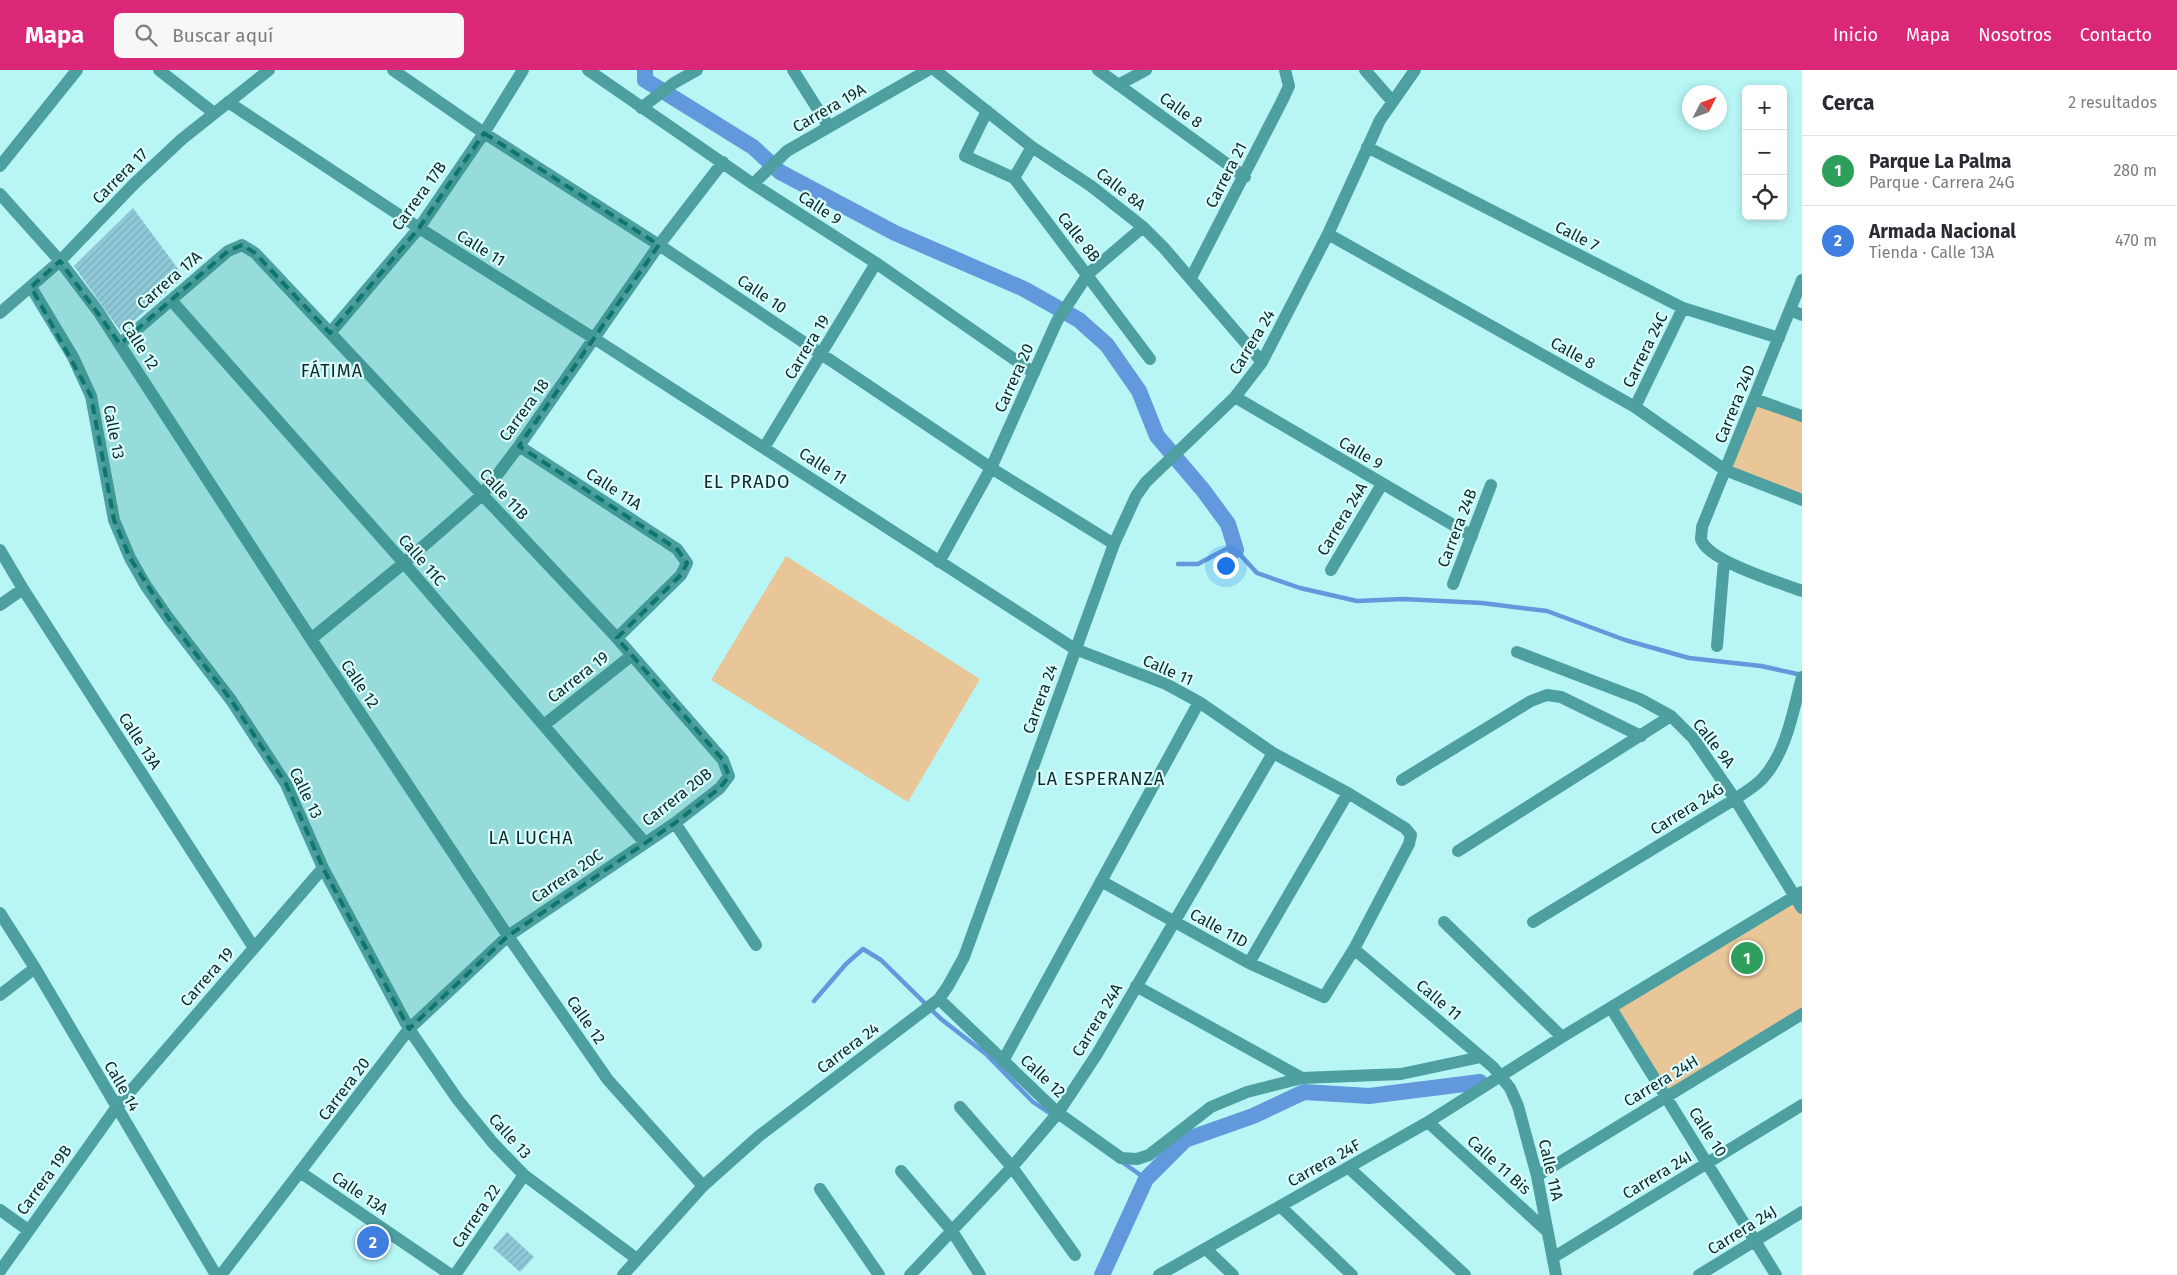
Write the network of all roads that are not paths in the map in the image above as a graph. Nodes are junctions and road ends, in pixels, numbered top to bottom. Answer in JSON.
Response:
{"nodes":[{"id":1,"x":77,"y":70,"type":"edge"},
{"id":2,"x":159,"y":70,"type":"edge"},
{"id":3,"x":269,"y":70,"type":"edge"},
{"id":4,"x":393,"y":70,"type":"edge"},
{"id":5,"x":523,"y":70,"type":"edge"},
{"id":6,"x":588,"y":70,"type":"edge"},
{"id":7,"x":697,"y":70,"type":"edge"},
{"id":8,"x":793,"y":70,"type":"edge"},
{"id":9,"x":928,"y":70,"type":"edge"},
{"id":10,"x":935,"y":70,"type":"edge"},
{"id":11,"x":1098,"y":70,"type":"edge"},
{"id":12,"x":1146,"y":70,"type":"edge"},
{"id":13,"x":1285,"y":70,"type":"edge"},
{"id":14,"x":1365,"y":70,"type":"edge"},
{"id":15,"x":1415,"y":70,"type":"edge"},
{"id":16,"x":1118,"y":85,"type":"junction"},
{"id":17,"x":1392,"y":101,"type":"junction"},
{"id":18,"x":228,"y":102,"type":"junction"},
{"id":19,"x":642,"y":108,"type":"junction"},
{"id":20,"x":987,"y":112,"type":"junction"},
{"id":21,"x":214,"y":113,"type":"junction"},
{"id":22,"x":829,"y":127,"type":"junction"},
{"id":23,"x":484,"y":133,"type":"junction"},
{"id":24,"x":1032,"y":147,"type":"junction"},
{"id":25,"x":1367,"y":147,"type":"junction"},
{"id":26,"x":723,"y":162,"type":"junction"},
{"id":27,"x":0,"y":166,"type":"edge"},
{"id":28,"x":1244,"y":177,"type":"junction"},
{"id":29,"x":1014,"y":178,"type":"junction"},
{"id":30,"x":753,"y":184,"type":"junction"},
{"id":31,"x":0,"y":194,"type":"edge"},
{"id":32,"x":1143,"y":227,"type":"junction"},
{"id":33,"x":418,"y":228,"type":"junction"},
{"id":34,"x":1328,"y":234,"type":"junction"},
{"id":35,"x":242,"y":245,"type":"joint"},
{"id":36,"x":659,"y":245,"type":"junction"},
{"id":37,"x":60,"y":261,"type":"junction"},
{"id":38,"x":876,"y":263,"type":"junction"},
{"id":39,"x":1088,"y":274,"type":"junction"},
{"id":40,"x":1191,"y":278,"type":"junction"},
{"id":41,"x":1802,"y":280,"type":"edge"},
{"id":42,"x":31,"y":287,"type":"junction"},
{"id":43,"x":171,"y":300,"type":"junction"},
{"id":44,"x":1683,"y":308,"type":"junction"},
{"id":45,"x":0,"y":313,"type":"edge"},
{"id":46,"x":1796,"y":313,"type":"edge"},
{"id":47,"x":330,"y":333,"type":"junction"},
{"id":48,"x":1779,"y":338,"type":"junction"},
{"id":49,"x":595,"y":339,"type":"junction"},
{"id":50,"x":120,"y":344,"type":"junction"},
{"id":51,"x":822,"y":354,"type":"junction"},
{"id":52,"x":1150,"y":360,"type":"dead end"},
{"id":53,"x":1262,"y":362,"type":"junction"},
{"id":54,"x":1034,"y":373,"type":"junction"},
{"id":55,"x":1235,"y":397,"type":"junction"},
{"id":56,"x":1754,"y":399,"type":"junction"},
{"id":57,"x":1635,"y":407,"type":"junction"},
{"id":58,"x":1802,"y":416,"type":"edge"},
{"id":59,"x":519,"y":446,"type":"junction"},
{"id":60,"x":764,"y":448,"type":"junction"},
{"id":61,"x":991,"y":468,"type":"junction"},
{"id":62,"x":1725,"y":470,"type":"junction"},
{"id":63,"x":1382,"y":484,"type":"junction"},
{"id":64,"x":1492,"y":485,"type":"dead end"},
{"id":65,"x":482,"y":495,"type":"junction"},
{"id":66,"x":1802,"y":500,"type":"edge"},
{"id":67,"x":1472,"y":536,"type":"junction"},
{"id":68,"x":1114,"y":544,"type":"junction"},
{"id":69,"x":0,"y":550,"type":"edge"},
{"id":70,"x":1724,"y":561,"type":"junction"},
{"id":71,"x":687,"y":562,"type":"joint"},
{"id":72,"x":938,"y":562,"type":"junction"},
{"id":73,"x":404,"y":564,"type":"junction"},
{"id":74,"x":1331,"y":570,"type":"dead end"},
{"id":75,"x":1453,"y":584,"type":"dead end"},
{"id":76,"x":23,"y":589,"type":"junction"},
{"id":77,"x":1802,"y":592,"type":"edge"},
{"id":78,"x":0,"y":605,"type":"edge"},
{"id":79,"x":617,"y":638,"type":"junction"},
{"id":80,"x":311,"y":639,"type":"junction"},
{"id":81,"x":1717,"y":646,"type":"dead end"},
{"id":82,"x":1075,"y":649,"type":"junction"},
{"id":83,"x":1517,"y":652,"type":"dead end"},
{"id":84,"x":631,"y":656,"type":"junction"},
{"id":85,"x":1802,"y":677,"type":"edge"},
{"id":86,"x":1199,"y":702,"type":"junction"},
{"id":87,"x":1671,"y":716,"type":"junction"},
{"id":88,"x":544,"y":725,"type":"junction"},
{"id":89,"x":1641,"y":736,"type":"junction"},
{"id":90,"x":1273,"y":753,"type":"junction"},
{"id":91,"x":729,"y":776,"type":"joint"},
{"id":92,"x":1402,"y":780,"type":"dead end"},
{"id":93,"x":1348,"y":793,"type":"junction"},
{"id":94,"x":1735,"y":799,"type":"junction"},
{"id":95,"x":674,"y":823,"type":"junction"},
{"id":96,"x":645,"y":842,"type":"junction"},
{"id":97,"x":1458,"y":851,"type":"dead end"},
{"id":98,"x":324,"y":868,"type":"junction"},
{"id":99,"x":1101,"y":881,"type":"junction"},
{"id":100,"x":1798,"y":894,"type":"edge"},
{"id":101,"x":1802,"y":908,"type":"edge"},
{"id":102,"x":0,"y":913,"type":"edge"},
{"id":103,"x":1173,"y":921,"type":"junction"},
{"id":104,"x":1444,"y":922,"type":"dead end"},
{"id":105,"x":1533,"y":922,"type":"dead end"},
{"id":106,"x":508,"y":936,"type":"junction"},
{"id":107,"x":756,"y":945,"type":"dead end"},
{"id":108,"x":254,"y":948,"type":"junction"},
{"id":109,"x":1354,"y":949,"type":"junction"},
{"id":110,"x":1249,"y":963,"type":"junction"},
{"id":111,"x":35,"y":968,"type":"junction"},
{"id":112,"x":1136,"y":986,"type":"junction"},
{"id":113,"x":0,"y":995,"type":"edge"},
{"id":114,"x":935,"y":1001,"type":"junction"},
{"id":115,"x":1611,"y":1008,"type":"junction"},
{"id":116,"x":1802,"y":1014,"type":"edge"},
{"id":117,"x":409,"y":1030,"type":"junction"},
{"id":118,"x":1562,"y":1037,"type":"junction"},
{"id":119,"x":1481,"y":1057,"type":"junction"},
{"id":120,"x":1004,"y":1061,"type":"junction"},
{"id":121,"x":1502,"y":1076,"type":"junction"},
{"id":122,"x":1302,"y":1078,"type":"junction"},
{"id":123,"x":1666,"y":1097,"type":"junction"},
{"id":124,"x":1802,"y":1105,"type":"edge"},
{"id":125,"x":960,"y":1107,"type":"dead end"},
{"id":126,"x":116,"y":1108,"type":"junction"},
{"id":127,"x":1058,"y":1113,"type":"junction"},
{"id":128,"x":1428,"y":1122,"type":"junction"},
{"id":129,"x":1709,"y":1163,"type":"junction"},
{"id":130,"x":1012,"y":1167,"type":"junction"},
{"id":131,"x":1349,"y":1168,"type":"junction"},
{"id":132,"x":901,"y":1171,"type":"dead end"},
{"id":133,"x":300,"y":1172,"type":"junction"},
{"id":134,"x":524,"y":1175,"type":"junction"},
{"id":135,"x":1537,"y":1176,"type":"junction"},
{"id":136,"x":703,"y":1186,"type":"junction"},
{"id":137,"x":820,"y":1189,"type":"dead end"},
{"id":138,"x":1280,"y":1206,"type":"junction"},
{"id":139,"x":0,"y":1210,"type":"edge"},
{"id":140,"x":1802,"y":1212,"type":"edge"},
{"id":141,"x":28,"y":1230,"type":"junction"},
{"id":142,"x":952,"y":1231,"type":"junction"},
{"id":143,"x":1548,"y":1232,"type":"junction"},
{"id":144,"x":1756,"y":1240,"type":"junction"},
{"id":145,"x":1206,"y":1250,"type":"junction"},
{"id":146,"x":1075,"y":1255,"type":"dead end"},
{"id":147,"x":1554,"y":1257,"type":"junction"},
{"id":148,"x":637,"y":1259,"type":"junction"},
{"id":149,"x":0,"y":1271,"type":"edge"},
{"id":150,"x":1162,"y":1274,"type":"edge"},
{"id":151,"x":216,"y":1275,"type":"edge"},
{"id":152,"x":221,"y":1275,"type":"edge"},
{"id":153,"x":451,"y":1275,"type":"edge"},
{"id":154,"x":456,"y":1275,"type":"edge"},
{"id":155,"x":623,"y":1275,"type":"edge"},
{"id":156,"x":879,"y":1275,"type":"edge"},
{"id":157,"x":910,"y":1275,"type":"edge"},
{"id":158,"x":980,"y":1275,"type":"edge"},
{"id":159,"x":1233,"y":1275,"type":"edge"},
{"id":160,"x":1352,"y":1275,"type":"edge"},
{"id":161,"x":1465,"y":1275,"type":"edge"},
{"id":162,"x":1556,"y":1275,"type":"edge"},
{"id":163,"x":1699,"y":1275,"type":"edge"},
{"id":164,"x":1776,"y":1275,"type":"edge"}],
"edges":[{"from":1,"to":27,"type":"street"},
{"from":2,"to":21,"type":"street"},
{"from":3,"to":18,"type":"street","name":"Carrera 17"},
{"from":4,"to":23,"type":"street","name":"Calle 10"},
{"from":5,"to":23,"type":"street","name":"Carrera 17B"},
{"from":6,"to":19,"type":"street","name":"Calle 9"},
{"from":7,"to":19,"type":"street"},
{"from":8,"to":22,"type":"street"},
{"from":9,"to":22,"type":"street","name":"Carrera 19A"},
{"from":10,"to":20,"type":"street","name":"Calle 8A"},
{"from":11,"to":16,"type":"street","name":"Calle 8"},
{"from":12,"to":16,"type":"street"},
{"from":13,"to":28,"type":"street","name":"Carrera 21"},
{"from":14,"to":17,"type":"street"},
{"from":15,"to":17,"type":"street","name":"Carrera 24"},
{"from":16,"to":28,"type":"street","name":"Calle 8"},
{"from":17,"to":25,"type":"street","name":"Carrera 24"},
{"from":18,"to":21,"type":"street","name":"Carrera 17"},
{"from":18,"to":33,"type":"street","name":"Calle 11"},
{"from":19,"to":26,"type":"street","name":"Calle 9"},
{"from":20,"to":24,"type":"street","name":"Calle 8A"},
{"from":20,"to":29,"type":"street","name":"Calle 8B"},
{"from":21,"to":37,"type":"street","name":"Carrera 17"},
{"from":22,"to":30,"type":"street","name":"Carrera 19A"},
{"from":23,"to":33,"type":"street","name":"Carrera 17B"},
{"from":23,"to":36,"type":"street","name":"Calle 10"},
{"from":24,"to":29,"type":"street"},
{"from":24,"to":32,"type":"street","name":"Calle 8A"},
{"from":25,"to":34,"type":"street","name":"Carrera 24"},
{"from":25,"to":44,"type":"street","name":"Calle 7"},
{"from":26,"to":30,"type":"street","name":"Calle 9"},
{"from":26,"to":36,"type":"street","name":"Carrera 18"},
{"from":28,"to":40,"type":"street","name":"Carrera 21"},
{"from":29,"to":39,"type":"street","name":"Calle 8B"},
{"from":30,"to":38,"type":"street","name":"Calle 9"},
{"from":31,"to":37,"type":"street","name":"Calle 12"},
{"from":32,"to":39,"type":"street","name":"Carrera 20"},
{"from":32,"to":40,"type":"street","name":"Calle 8A"},
{"from":33,"to":47,"type":"street","name":"Carrera 17B"},
{"from":33,"to":49,"type":"street","name":"Calle 11"},
{"from":34,"to":53,"type":"street","name":"Carrera 24"},
{"from":34,"to":57,"type":"street","name":"Calle 8"},
{"from":35,"to":43,"type":"street","name":"Carrera 17A"},
{"from":35,"to":47,"type":"street","name":"Calle 11B"},
{"from":36,"to":49,"type":"street","name":"Carrera 18"},
{"from":36,"to":51,"type":"street","name":"Calle 10"},
{"from":37,"to":42,"type":"street","name":"Carrera 17"},
{"from":37,"to":50,"type":"street","name":"Calle 12"},
{"from":38,"to":51,"type":"street","name":"Carrera 19"},
{"from":38,"to":54,"type":"street","name":"Calle 9"},
{"from":39,"to":52,"type":"street","name":"Calle 8B"},
{"from":39,"to":54,"type":"street","name":"Carrera 20"},
{"from":40,"to":53,"type":"street","name":"Calle 8A"},
{"from":41,"to":46,"type":"street","name":"Carrera 24D"},
{"from":42,"to":45,"type":"street","name":"Carrera 17"},
{"from":42,"to":98,"type":"street","name":"Calle 13"},
{"from":43,"to":50,"type":"street","name":"Carrera 17A"},
{"from":43,"to":73,"type":"street","name":"Calle 11C"},
{"from":44,"to":48,"type":"street","name":"Calle 7"},
{"from":44,"to":57,"type":"street","name":"Carrera 24C"},
{"from":46,"to":48,"type":"street","name":"Carrera 24D"},
{"from":47,"to":65,"type":"street","name":"Calle 11B"},
{"from":48,"to":56,"type":"street","name":"Carrera 24D"},
{"from":49,"to":59,"type":"street","name":"Carrera 18"},
{"from":49,"to":60,"type":"street","name":"Calle 11"},
{"from":50,"to":80,"type":"street","name":"Calle 12"},
{"from":51,"to":60,"type":"street","name":"Carrera 19"},
{"from":51,"to":61,"type":"street","name":"Calle 10"},
{"from":53,"to":55,"type":"street","name":"Carrera 24"},
{"from":54,"to":61,"type":"street","name":"Carrera 20"},
{"from":55,"to":63,"type":"street","name":"Calle 9"},
{"from":55,"to":68,"type":"street","name":"Carrera 24"},
{"from":56,"to":58,"type":"street"},
{"from":56,"to":62,"type":"street","name":"Carrera 24D"},
{"from":57,"to":62,"type":"street","name":"Calle 8"},
{"from":59,"to":65,"type":"street","name":"Carrera 18"},
{"from":59,"to":71,"type":"street","name":"Calle 11A"},
{"from":60,"to":72,"type":"street","name":"Calle 11"},
{"from":61,"to":68,"type":"street","name":"Calle 10"},
{"from":61,"to":72,"type":"street","name":"Carrera 20"},
{"from":62,"to":66,"type":"street","name":"Calle 8"},
{"from":62,"to":70,"type":"street","name":"Carrera 24D"},
{"from":63,"to":67,"type":"street","name":"Calle 9"},
{"from":63,"to":74,"type":"street","name":"Carrera 24A"},
{"from":64,"to":67,"type":"street","name":"Carrera 24B"},
{"from":65,"to":73,"type":"street","name":"Carrera 18"},
{"from":65,"to":79,"type":"street","name":"Calle 11B"},
{"from":67,"to":75,"type":"street","name":"Carrera 24B"},
{"from":68,"to":82,"type":"street","name":"Carrera 24"},
{"from":69,"to":76,"type":"street","name":"Calle 13A"},
{"from":70,"to":77,"type":"street"},
{"from":70,"to":81,"type":"street"},
{"from":71,"to":79,"type":"street","name":"Carrera 19"},
{"from":72,"to":82,"type":"street","name":"Calle 11"},
{"from":73,"to":80,"type":"street","name":"Carrera 18"},
{"from":73,"to":88,"type":"street","name":"Calle 11C"},
{"from":76,"to":78,"type":"street"},
{"from":76,"to":108,"type":"street","name":"Calle 13A"},
{"from":79,"to":84,"type":"street","name":"Calle 11B"},
{"from":80,"to":106,"type":"street","name":"Calle 12"},
{"from":82,"to":86,"type":"street","name":"Calle 11"},
{"from":82,"to":114,"type":"street","name":"Carrera 24"},
{"from":83,"to":87,"type":"street","name":"Calle 9A"},
{"from":84,"to":88,"type":"street","name":"Carrera 19"},
{"from":84,"to":91,"type":"street","name":"Calle 11B"},
{"from":85,"to":94,"type":"street","name":"Carrera 24G"},
{"from":86,"to":90,"type":"street","name":"Calle 11"},
{"from":86,"to":99,"type":"street"},
{"from":87,"to":89,"type":"street"},
{"from":87,"to":94,"type":"street","name":"Calle 9A"},
{"from":88,"to":96,"type":"street","name":"Calle 11C"},
{"from":89,"to":92,"type":"street"},
{"from":89,"to":97,"type":"street"},
{"from":90,"to":93,"type":"street","name":"Calle 11"},
{"from":90,"to":103,"type":"street","name":"Carrera 24A"},
{"from":91,"to":95,"type":"street","name":"Carrera 20B"},
{"from":93,"to":109,"type":"street","name":"Calle 11"},
{"from":93,"to":110,"type":"street"},
{"from":94,"to":100,"type":"street","name":"Calle 9A"},
{"from":94,"to":105,"type":"street","name":"Carrera 24G"},
{"from":95,"to":96,"type":"street","name":"Carrera 20B"},
{"from":95,"to":107,"type":"street"},
{"from":96,"to":106,"type":"street","name":"Carrera 20C"},
{"from":98,"to":108,"type":"street","name":"Carrera 19"},
{"from":98,"to":117,"type":"street","name":"Calle 13"},
{"from":99,"to":103,"type":"street","name":"Calle 11D"},
{"from":99,"to":120,"type":"street"},
{"from":100,"to":101,"type":"street","name":"Calle 9A"},
{"from":100,"to":115,"type":"street"},
{"from":102,"to":111,"type":"street","name":"Calle 14"},
{"from":103,"to":110,"type":"street","name":"Calle 11D"},
{"from":103,"to":112,"type":"street","name":"Carrera 24A"},
{"from":104,"to":118,"type":"street"},
{"from":106,"to":117,"type":"street","name":"Carrera 20"},
{"from":106,"to":136,"type":"street","name":"Calle 12"},
{"from":108,"to":126,"type":"street","name":"Carrera 19"},
{"from":109,"to":110,"type":"street","name":"Calle 11D"},
{"from":109,"to":119,"type":"street","name":"Calle 11"},
{"from":111,"to":113,"type":"street"},
{"from":111,"to":126,"type":"street","name":"Calle 14"},
{"from":112,"to":122,"type":"street"},
{"from":112,"to":127,"type":"street","name":"Carrera 24A"},
{"from":114,"to":120,"type":"street","name":"Calle 12"},
{"from":114,"to":136,"type":"street","name":"Carrera 24"},
{"from":115,"to":118,"type":"street"},
{"from":115,"to":123,"type":"street","name":"Calle 10"},
{"from":116,"to":123,"type":"street","name":"Carrera 24H"},
{"from":117,"to":133,"type":"street","name":"Carrera 20"},
{"from":117,"to":134,"type":"street","name":"Calle 13"},
{"from":118,"to":121,"type":"street"},
{"from":119,"to":121,"type":"street","name":"Calle 11"},
{"from":119,"to":122,"type":"street"},
{"from":120,"to":127,"type":"street","name":"Calle 12"},
{"from":121,"to":128,"type":"street","name":"Carrera 24F"},
{"from":121,"to":135,"type":"street","name":"Calle 11A"},
{"from":122,"to":127,"type":"street","name":"Calle 12"},
{"from":123,"to":129,"type":"street","name":"Calle 10"},
{"from":123,"to":135,"type":"street","name":"Carrera 24H"},
{"from":124,"to":129,"type":"street","name":"Carrera 24I"},
{"from":125,"to":130,"type":"street"},
{"from":126,"to":141,"type":"street","name":"Carrera 19B"},
{"from":126,"to":151,"type":"street","name":"Calle 14"},
{"from":127,"to":130,"type":"street","name":"Carrera 24A"},
{"from":128,"to":131,"type":"street","name":"Carrera 24F"},
{"from":128,"to":143,"type":"street","name":"Calle 11 Bis"},
{"from":129,"to":144,"type":"street","name":"Calle 10"},
{"from":129,"to":147,"type":"street","name":"Carrera 24I"},
{"from":130,"to":142,"type":"street","name":"Carrera 24A"},
{"from":130,"to":146,"type":"street"},
{"from":131,"to":138,"type":"street","name":"Carrera 24F"},
{"from":131,"to":161,"type":"street"},
{"from":132,"to":142,"type":"street"},
{"from":133,"to":152,"type":"street","name":"Carrera 20"},
{"from":133,"to":153,"type":"street","name":"Calle 13A"},
{"from":134,"to":148,"type":"street","name":"Calle 13"},
{"from":134,"to":154,"type":"street","name":"Carrera 22"},
{"from":135,"to":143,"type":"street","name":"Calle 11A"},
{"from":136,"to":148,"type":"street","name":"Carrera 24"},
{"from":137,"to":156,"type":"street"},
{"from":138,"to":145,"type":"street","name":"Carrera 24F"},
{"from":138,"to":160,"type":"street"},
{"from":139,"to":141,"type":"street"},
{"from":140,"to":144,"type":"street","name":"Carrera 24J"},
{"from":141,"to":149,"type":"street","name":"Carrera 19B"},
{"from":142,"to":157,"type":"street","name":"Carrera 24A"},
{"from":142,"to":158,"type":"street"},
{"from":143,"to":147,"type":"street","name":"Calle 11A"},
{"from":144,"to":163,"type":"street","name":"Carrera 24J"},
{"from":144,"to":164,"type":"street","name":"Calle 10"},
{"from":145,"to":150,"type":"street","name":"Carrera 24F"},
{"from":145,"to":159,"type":"street"},
{"from":147,"to":162,"type":"street","name":"Calle 11A"},
{"from":148,"to":155,"type":"street","name":"Carrera 24"}]}
